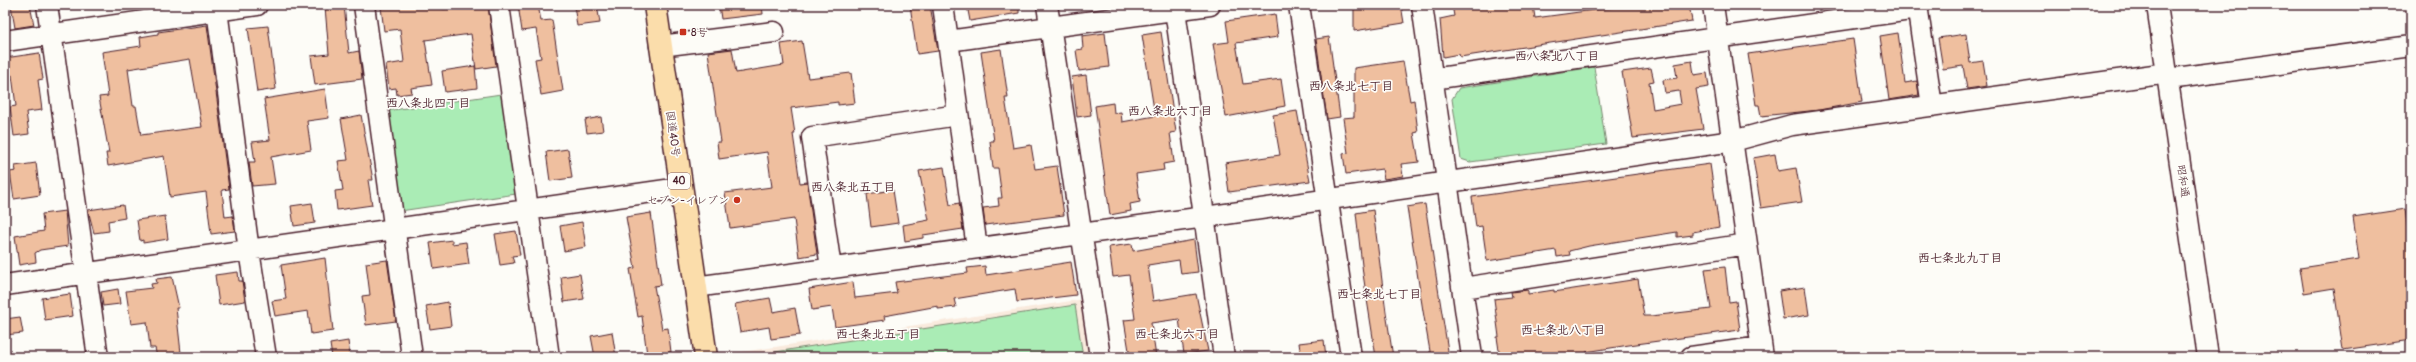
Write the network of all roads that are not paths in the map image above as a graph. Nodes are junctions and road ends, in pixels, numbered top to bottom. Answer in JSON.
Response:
{"nodes":[{"id":1,"x":46,"y":5,"type":"edge"},
{"id":2,"x":257,"y":5,"type":"edge"},
{"id":3,"x":364,"y":5,"type":"edge"},
{"id":4,"x":499,"y":5,"type":"edge"},
{"id":5,"x":654,"y":5,"type":"edge"},
{"id":6,"x":943,"y":5,"type":"edge"},
{"id":7,"x":1047,"y":5,"type":"edge"},
{"id":8,"x":1210,"y":5,"type":"edge"},
{"id":9,"x":1299,"y":5,"type":"edge"},
{"id":10,"x":1422,"y":5,"type":"edge"},
{"id":11,"x":1713,"y":5,"type":"edge"},
{"id":12,"x":2157,"y":5,"type":"edge"},
{"id":13,"x":1917,"y":7,"type":"edge"},
{"id":14,"x":217,"y":10,"type":"junction"},
{"id":15,"x":1143,"y":10,"type":"edge"},
{"id":16,"x":1176,"y":10,"type":"junction"},
{"id":17,"x":1050,"y":27,"type":"junction"},
{"id":18,"x":774,"y":32,"type":"dead end"},
{"id":19,"x":51,"y":34,"type":"junction"},
{"id":20,"x":1717,"y":37,"type":"junction"},
{"id":21,"x":5,"y":41,"type":"edge"},
{"id":22,"x":948,"y":41,"type":"junction"},
{"id":23,"x":660,"y":46,"type":"junction"},
{"id":24,"x":2411,"y":46,"type":"edge"},
{"id":25,"x":2168,"y":76,"type":"junction"},
{"id":26,"x":1432,"y":79,"type":"junction"},
{"id":27,"x":1932,"y":106,"type":"junction"},
{"id":28,"x":958,"y":115,"type":"junction"},
{"id":29,"x":1733,"y":141,"type":"junction"},
{"id":30,"x":1447,"y":181,"type":"junction"},
{"id":31,"x":680,"y":188,"type":"junction"},
{"id":32,"x":1328,"y":199,"type":"junction"},
{"id":33,"x":529,"y":210,"type":"junction"},
{"id":34,"x":1205,"y":217,"type":"junction"},
{"id":35,"x":394,"y":230,"type":"junction"},
{"id":36,"x":1082,"y":234,"type":"junction"},
{"id":37,"x":1747,"y":244,"type":"junction"},
{"id":38,"x":977,"y":248,"type":"junction"},
{"id":39,"x":249,"y":251,"type":"junction"},
{"id":40,"x":831,"y":268,"type":"junction"},
{"id":41,"x":87,"y":274,"type":"junction"},
{"id":42,"x":5,"y":285,"type":"edge"},
{"id":43,"x":695,"y":287,"type":"junction"},
{"id":44,"x":1463,"y":288,"type":"junction"},
{"id":45,"x":1762,"y":352,"type":"edge"},
{"id":46,"x":98,"y":357,"type":"edge"},
{"id":47,"x":266,"y":357,"type":"edge"},
{"id":48,"x":412,"y":357,"type":"edge"},
{"id":49,"x":549,"y":357,"type":"edge"},
{"id":50,"x":706,"y":357,"type":"edge"},
{"id":51,"x":1100,"y":357,"type":"edge"},
{"id":52,"x":1224,"y":357,"type":"edge"},
{"id":53,"x":1351,"y":357,"type":"edge"},
{"id":54,"x":1472,"y":357,"type":"edge"},
{"id":55,"x":1691,"y":357,"type":"edge"},
{"id":56,"x":2208,"y":357,"type":"edge"}],
"edges":[{"from":1,"to":19,"type":"street"},
{"from":2,"to":14,"type":"street"},
{"from":3,"to":35,"type":"street"},
{"from":4,"to":33,"type":"street"},
{"from":5,"to":23,"type":"highway","name":"国道40号","number":"40"},
{"from":6,"to":22,"type":"street"},
{"from":7,"to":17,"type":"street"},
{"from":8,"to":16,"type":"street"},
{"from":9,"to":32,"type":"street"},
{"from":10,"to":26,"type":"street"},
{"from":11,"to":20,"type":"street"},
{"from":12,"to":25,"type":"street","name":"昭和通"},
{"from":13,"to":20,"type":"street"},
{"from":13,"to":27,"type":"street"},
{"from":14,"to":19,"type":"street"},
{"from":14,"to":39,"type":"street"},
{"from":15,"to":16,"type":"street"},
{"from":15,"to":17,"type":"street"},
{"from":16,"to":34,"type":"street"},
{"from":17,"to":22,"type":"street"},
{"from":17,"to":36,"type":"street"},
{"from":18,"to":23,"type":"street"},
{"from":19,"to":21,"type":"street"},
{"from":19,"to":41,"type":"street"},
{"from":20,"to":26,"type":"street"},
{"from":20,"to":29,"type":"street"},
{"from":22,"to":28,"type":"street"},
{"from":23,"to":31,"type":"highway","name":"国道40号","number":"40"},
{"from":24,"to":25,"type":"street"},
{"from":25,"to":27,"type":"street"},
{"from":25,"to":56,"type":"street","name":"昭和通"},
{"from":26,"to":30,"type":"street"},
{"from":27,"to":29,"type":"street"},
{"from":28,"to":38,"type":"street"},
{"from":28,"to":40,"type":"street"},
{"from":29,"to":30,"type":"street"},
{"from":29,"to":37,"type":"street"},
{"from":30,"to":32,"type":"street"},
{"from":30,"to":44,"type":"street"},
{"from":31,"to":33,"type":"street"},
{"from":31,"to":43,"type":"highway","name":"国道40号","number":"40"},
{"from":32,"to":34,"type":"street"},
{"from":32,"to":53,"type":"street"},
{"from":33,"to":35,"type":"street"},
{"from":33,"to":49,"type":"street"},
{"from":34,"to":36,"type":"street"},
{"from":34,"to":52,"type":"street"},
{"from":35,"to":39,"type":"street"},
{"from":35,"to":48,"type":"street"},
{"from":36,"to":38,"type":"street"},
{"from":36,"to":51,"type":"street"},
{"from":37,"to":44,"type":"street"},
{"from":37,"to":45,"type":"street"},
{"from":38,"to":40,"type":"street"},
{"from":39,"to":41,"type":"street"},
{"from":39,"to":47,"type":"street"},
{"from":40,"to":43,"type":"street"},
{"from":41,"to":42,"type":"street"},
{"from":41,"to":46,"type":"street"},
{"from":43,"to":50,"type":"highway","name":"国道40号","number":"40"},
{"from":44,"to":54,"type":"street"},
{"from":45,"to":55,"type":"street"}]}
